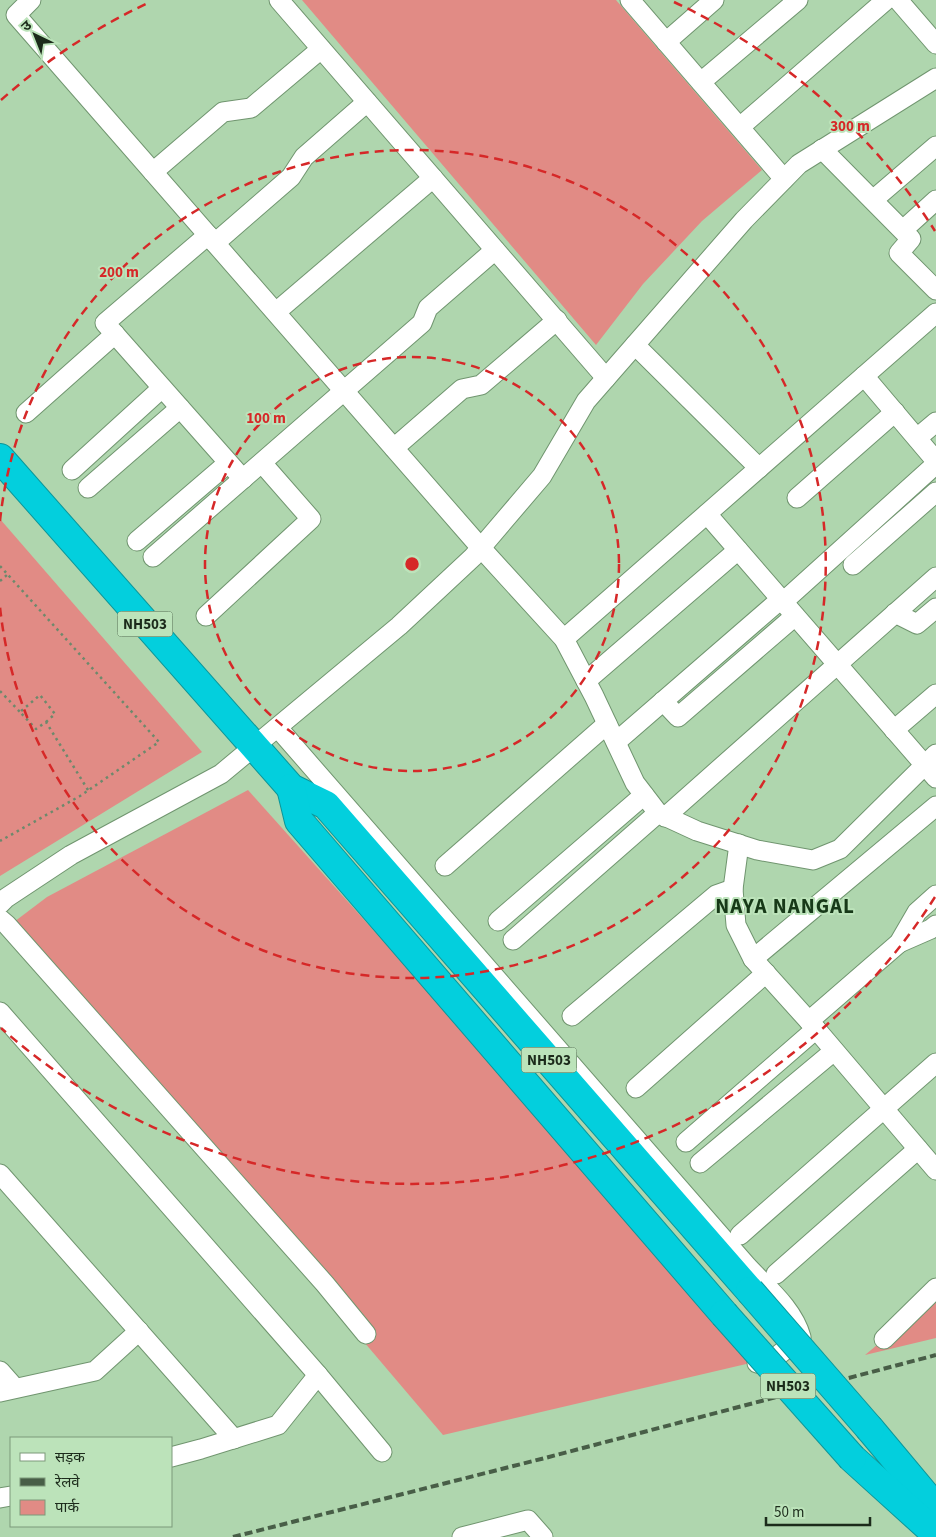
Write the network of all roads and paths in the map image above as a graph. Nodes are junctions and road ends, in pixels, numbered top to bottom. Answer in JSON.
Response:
{"nodes":[{"id":1,"x":31,"y":0,"type":"edge"},
{"id":2,"x":279,"y":0,"type":"edge"},
{"id":3,"x":630,"y":0,"type":"edge"},
{"id":4,"x":714,"y":0,"type":"edge"},
{"id":5,"x":798,"y":0,"type":"edge"},
{"id":6,"x":886,"y":0,"type":"edge"},
{"id":7,"x":898,"y":0,"type":"edge"},
{"id":8,"x":666,"y":42,"type":"junction"},
{"id":9,"x":936,"y":44,"type":"edge"},
{"id":10,"x":321,"y":49,"type":"junction"},
{"id":11,"x":936,"y":78,"type":"edge"},
{"id":12,"x":701,"y":82,"type":"junction"},
{"id":13,"x":367,"y":102,"type":"junction"},
{"id":14,"x":740,"y":127,"type":"junction"},
{"id":15,"x":936,"y":146,"type":"edge"},
{"id":16,"x":822,"y":149,"type":"junction"},
{"id":17,"x":153,"y":172,"type":"junction"},
{"id":18,"x":433,"y":178,"type":"junction"},
{"id":19,"x":784,"y":179,"type":"junction"},
{"id":20,"x":873,"y":200,"type":"junction"},
{"id":21,"x":936,"y":200,"type":"edge"},
{"id":22,"x":903,"y":230,"type":"junction"},
{"id":23,"x":212,"y":239,"type":"junction"},
{"id":24,"x":495,"y":250,"type":"junction"},
{"id":25,"x":936,"y":290,"type":"edge"},
{"id":26,"x":276,"y":312,"type":"junction"},
{"id":27,"x":936,"y":313,"type":"edge"},
{"id":28,"x":556,"y":320,"type":"junction"},
{"id":29,"x":115,"y":334,"type":"junction"},
{"id":30,"x":635,"y":345,"type":"junction"},
{"id":31,"x":864,"y":376,"type":"junction"},
{"id":32,"x":606,"y":378,"type":"junction"},
{"id":33,"x":162,"y":388,"type":"junction"},
{"id":34,"x":344,"y":391,"type":"junction"},
{"id":35,"x":180,"y":408,"type":"junction"},
{"id":36,"x":26,"y":412,"type":"dead end"},
{"id":37,"x":895,"y":412,"type":"junction"},
{"id":38,"x":936,"y":422,"type":"edge"},
{"id":39,"x":917,"y":438,"type":"junction"},
{"id":40,"x":394,"y":448,"type":"junction"},
{"id":41,"x":0,"y":458,"type":"edge"},
{"id":42,"x":262,"y":462,"type":"junction"},
{"id":43,"x":936,"y":462,"type":"edge"},
{"id":44,"x":228,"y":463,"type":"junction"},
{"id":45,"x":759,"y":468,"type":"junction"},
{"id":46,"x":72,"y":470,"type":"dead end"},
{"id":47,"x":242,"y":479,"type":"junction"},
{"id":48,"x":88,"y":488,"type":"dead end"},
{"id":49,"x":936,"y":492,"type":"edge"},
{"id":50,"x":797,"y":498,"type":"dead end"},
{"id":51,"x":707,"y":514,"type":"junction"},
{"id":52,"x":137,"y":541,"type":"dead end"},
{"id":53,"x":481,"y":548,"type":"junction"},
{"id":54,"x":738,"y":550,"type":"junction"},
{"id":55,"x":153,"y":557,"type":"dead end"},
{"id":56,"x":853,"y":565,"type":"dead end"},
{"id":57,"x":0,"y":566,"type":"edge"},
{"id":58,"x":7,"y":575,"type":"junction"},
{"id":59,"x":936,"y":577,"type":"edge"},
{"id":60,"x":0,"y":581,"type":"edge"},
{"id":61,"x":786,"y":606,"type":"junction"},
{"id":62,"x":936,"y":608,"type":"edge"},
{"id":63,"x":896,"y":613,"type":"junction"},
{"id":64,"x":206,"y":616,"type":"dead end"},
{"id":65,"x":564,"y":639,"type":"junction"},
{"id":66,"x":837,"y":664,"type":"junction"},
{"id":67,"x":586,"y":681,"type":"junction"},
{"id":68,"x":0,"y":691,"type":"edge"},
{"id":69,"x":936,"y":694,"type":"edge"},
{"id":70,"x":20,"y":712,"type":"junction"},
{"id":71,"x":46,"y":722,"type":"junction"},
{"id":72,"x":607,"y":724,"type":"junction"},
{"id":73,"x":278,"y":728,"type":"junction"},
{"id":74,"x":894,"y":730,"type":"junction"},
{"id":75,"x":616,"y":742,"type":"junction"},
{"id":76,"x":254,"y":748,"type":"junction"},
{"id":77,"x":932,"y":766,"type":"edge"},
{"id":78,"x":291,"y":788,"type":"junction"},
{"id":79,"x":88,"y":790,"type":"junction"},
{"id":80,"x":644,"y":795,"type":"junction"},
{"id":81,"x":936,"y":806,"type":"edge"},
{"id":82,"x":330,"y":809,"type":"junction"},
{"id":83,"x":662,"y":815,"type":"junction"},
{"id":84,"x":355,"y":817,"type":"junction"},
{"id":85,"x":306,"y":828,"type":"junction"},
{"id":86,"x":0,"y":841,"type":"edge"},
{"id":87,"x":739,"y":844,"type":"junction"},
{"id":88,"x":830,"y":853,"type":"junction"},
{"id":89,"x":444,"y":866,"type":"dead end"},
{"id":90,"x":851,"y":878,"type":"junction"},
{"id":91,"x":733,"y":889,"type":"junction"},
{"id":92,"x":936,"y":895,"type":"edge"},
{"id":93,"x":0,"y":904,"type":"edge"},
{"id":94,"x":0,"y":920,"type":"edge"},
{"id":95,"x":498,"y":922,"type":"dead end"},
{"id":96,"x":936,"y":924,"type":"edge"},
{"id":97,"x":513,"y":940,"type":"dead end"},
{"id":98,"x":899,"y":942,"type":"junction"},
{"id":99,"x":753,"y":959,"type":"junction"},
{"id":100,"x":766,"y":973,"type":"junction"},
{"id":101,"x":0,"y":1012,"type":"edge"},
{"id":102,"x":572,"y":1016,"type":"dead end"},
{"id":103,"x":813,"y":1025,"type":"junction"},
{"id":104,"x":834,"y":1051,"type":"junction"},
{"id":105,"x":936,"y":1063,"type":"edge"},
{"id":106,"x":636,"y":1088,"type":"dead end"},
{"id":107,"x":884,"y":1109,"type":"junction"},
{"id":108,"x":686,"y":1142,"type":"dead end"},
{"id":109,"x":918,"y":1149,"type":"junction"},
{"id":110,"x":700,"y":1163,"type":"dead end"},
{"id":111,"x":936,"y":1170,"type":"edge"},
{"id":112,"x":0,"y":1174,"type":"edge"},
{"id":113,"x":740,"y":1235,"type":"dead end"},
{"id":114,"x":776,"y":1274,"type":"dead end"},
{"id":115,"x":936,"y":1288,"type":"edge"},
{"id":116,"x":139,"y":1331,"type":"junction"},
{"id":117,"x":366,"y":1334,"type":"dead end"},
{"id":118,"x":884,"y":1339,"type":"dead end"},
{"id":119,"x":0,"y":1372,"type":"edge"},
{"id":120,"x":318,"y":1375,"type":"junction"},
{"id":121,"x":7,"y":1390,"type":"edge"},
{"id":122,"x":234,"y":1439,"type":"junction"},
{"id":123,"x":382,"y":1452,"type":"dead end"},
{"id":124,"x":172,"y":1457,"type":"edge"},
{"id":125,"x":936,"y":1504,"type":"edge"},
{"id":126,"x":936,"y":1534,"type":"edge"},
{"id":127,"x":467,"y":1536,"type":"edge"},
{"id":128,"x":543,"y":1537,"type":"edge"}],
"edges":[{"from":1,"to":17,"type":"street"},
{"from":2,"to":10,"type":"street"},
{"from":3,"to":8,"type":"street"},
{"from":4,"to":8,"type":"street"},
{"from":5,"to":12,"type":"street"},
{"from":6,"to":14,"type":"street"},
{"from":7,"to":9,"type":"street"},
{"from":8,"to":12,"type":"street"},
{"from":10,"to":13,"type":"street"},
{"from":10,"to":17,"type":"street"},
{"from":11,"to":16,"type":"street"},
{"from":12,"to":14,"type":"street"},
{"from":13,"to":18,"type":"street"},
{"from":13,"to":23,"type":"street"},
{"from":14,"to":19,"type":"street"},
{"from":15,"to":20,"type":"street"},
{"from":16,"to":19,"type":"street"},
{"from":16,"to":20,"type":"street"},
{"from":17,"to":23,"type":"street"},
{"from":18,"to":24,"type":"street"},
{"from":18,"to":26,"type":"street"},
{"from":19,"to":30,"type":"street"},
{"from":20,"to":22,"type":"street"},
{"from":21,"to":22,"type":"street"},
{"from":22,"to":25,"type":"street"},
{"from":23,"to":26,"type":"street"},
{"from":23,"to":29,"type":"street"},
{"from":24,"to":28,"type":"street"},
{"from":24,"to":34,"type":"street"},
{"from":26,"to":34,"type":"street"},
{"from":27,"to":31,"type":"street"},
{"from":28,"to":32,"type":"street"},
{"from":28,"to":40,"type":"street"},
{"from":29,"to":33,"type":"street"},
{"from":29,"to":36,"type":"street"},
{"from":30,"to":32,"type":"street"},
{"from":30,"to":45,"type":"street"},
{"from":31,"to":37,"type":"street"},
{"from":31,"to":45,"type":"street"},
{"from":32,"to":53,"type":"street"},
{"from":33,"to":35,"type":"street"},
{"from":33,"to":46,"type":"street"},
{"from":34,"to":40,"type":"street"},
{"from":34,"to":42,"type":"street"},
{"from":35,"to":44,"type":"street"},
{"from":35,"to":48,"type":"street"},
{"from":37,"to":39,"type":"street"},
{"from":37,"to":50,"type":"street"},
{"from":38,"to":39,"type":"street"},
{"from":39,"to":43,"type":"street"},
{"from":40,"to":53,"type":"street"},
{"from":41,"to":76,"type":"highway","number":"NH503"},
{"from":42,"to":47,"type":"street"},
{"from":42,"to":64,"type":"street"},
{"from":43,"to":61,"type":"street"},
{"from":44,"to":47,"type":"street"},
{"from":44,"to":52,"type":"street"},
{"from":45,"to":51,"type":"street"},
{"from":47,"to":55,"type":"street"},
{"from":49,"to":56,"type":"street"},
{"from":51,"to":54,"type":"street"},
{"from":51,"to":65,"type":"street"},
{"from":53,"to":65,"type":"street"},
{"from":53,"to":73,"type":"street"},
{"from":54,"to":61,"type":"street"},
{"from":54,"to":67,"type":"street"},
{"from":57,"to":58,"type":"path"},
{"from":58,"to":60,"type":"path"},
{"from":58,"to":79,"type":"path"},
{"from":59,"to":63,"type":"street"},
{"from":61,"to":66,"type":"street"},
{"from":61,"to":75,"type":"street"},
{"from":62,"to":63,"type":"street"},
{"from":63,"to":66,"type":"street"},
{"from":65,"to":67,"type":"street"},
{"from":66,"to":74,"type":"street"},
{"from":66,"to":83,"type":"street"},
{"from":67,"to":72,"type":"street"},
{"from":68,"to":70,"type":"path"},
{"from":69,"to":74,"type":"street"},
{"from":70,"to":71,"type":"path"},
{"from":70,"to":71,"type":"path"},
{"from":71,"to":79,"type":"path"},
{"from":72,"to":75,"type":"street"},
{"from":72,"to":89,"type":"street"},
{"from":73,"to":76,"type":"street"},
{"from":73,"to":84,"type":"street"},
{"from":74,"to":77,"type":"street"},
{"from":75,"to":80,"type":"street"},
{"from":76,"to":78,"type":"highway","number":"NH503"},
{"from":76,"to":93,"type":"street"},
{"from":77,"to":88,"type":"street"},
{"from":78,"to":82,"type":"highway","number":"NH503"},
{"from":78,"to":85,"type":"highway","number":"NH503"},
{"from":79,"to":86,"type":"path"},
{"from":80,"to":83,"type":"street"},
{"from":80,"to":95,"type":"street"},
{"from":81,"to":90,"type":"street"},
{"from":82,"to":84,"type":"street"},
{"from":82,"to":125,"type":"highway","number":"NH503","bridge":true},
{"from":83,"to":87,"type":"street"},
{"from":83,"to":97,"type":"street"},
{"from":84,"to":85,"type":"street"},
{"from":85,"to":126,"type":"highway","number":"NH503","bridge":true},
{"from":87,"to":88,"type":"street"},
{"from":87,"to":91,"type":"street"},
{"from":88,"to":90,"type":"street"},
{"from":90,"to":99,"type":"street"},
{"from":91,"to":99,"type":"street"},
{"from":91,"to":102,"type":"street"},
{"from":92,"to":98,"type":"street"},
{"from":94,"to":117,"type":"street"},
{"from":96,"to":98,"type":"street"},
{"from":98,"to":103,"type":"street"},
{"from":99,"to":100,"type":"street"},
{"from":100,"to":103,"type":"street"},
{"from":100,"to":106,"type":"street"},
{"from":101,"to":120,"type":"street"},
{"from":103,"to":104,"type":"street"},
{"from":103,"to":108,"type":"street"},
{"from":104,"to":107,"type":"street"},
{"from":104,"to":110,"type":"street"},
{"from":105,"to":107,"type":"street"},
{"from":107,"to":109,"type":"street"},
{"from":107,"to":113,"type":"street"},
{"from":109,"to":111,"type":"street"},
{"from":109,"to":114,"type":"street"},
{"from":112,"to":116,"type":"street"},
{"from":115,"to":118,"type":"street"},
{"from":116,"to":121,"type":"street"},
{"from":116,"to":122,"type":"street"},
{"from":119,"to":121,"type":"street"},
{"from":120,"to":122,"type":"street"},
{"from":120,"to":123,"type":"street"},
{"from":122,"to":124,"type":"street"},
{"from":127,"to":128,"type":"street"}]}
